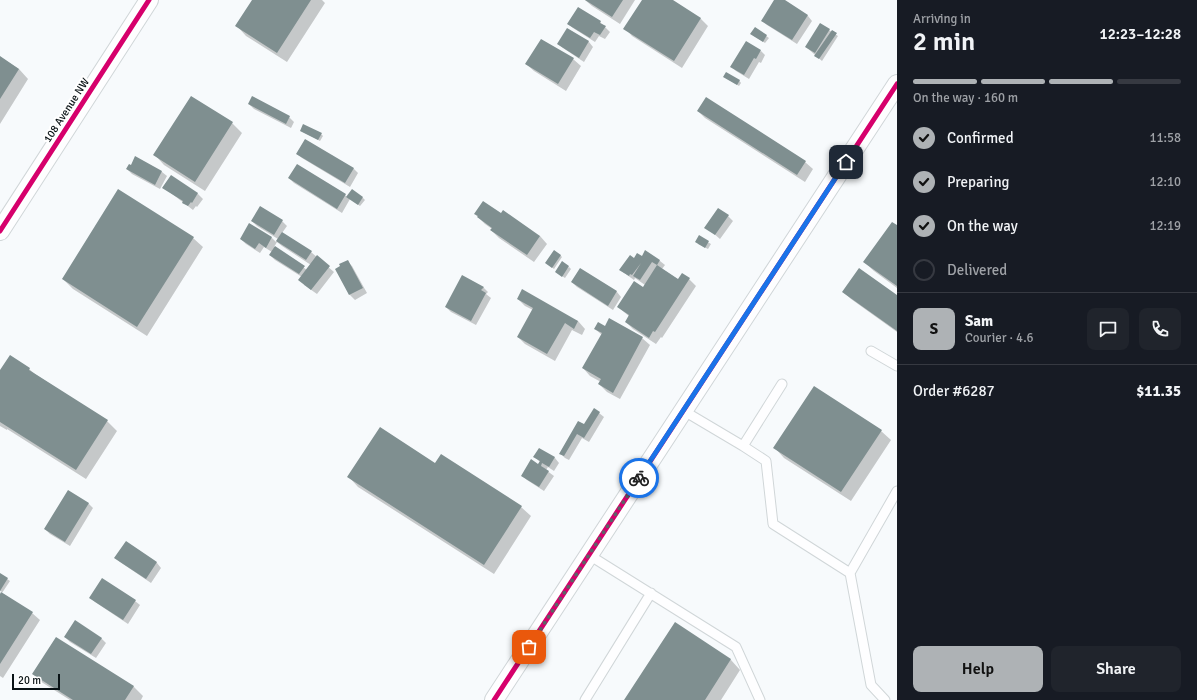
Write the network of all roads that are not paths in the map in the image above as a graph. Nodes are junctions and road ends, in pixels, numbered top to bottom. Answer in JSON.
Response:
{"nodes":[{"id":1,"x":150,"y":0,"type":"edge"},
{"id":2,"x":897,"y":84,"type":"edge"},
{"id":3,"x":0,"y":231,"type":"edge"},
{"id":4,"x":871,"y":350,"type":"dead end"},
{"id":5,"x":897,"y":366,"type":"edge"},
{"id":6,"x":782,"y":384,"type":"dead end"},
{"id":7,"x":684,"y":411,"type":"junction"},
{"id":8,"x":743,"y":446,"type":"junction"},
{"id":9,"x":897,"y":491,"type":"edge"},
{"id":10,"x":589,"y":555,"type":"junction"},
{"id":11,"x":850,"y":574,"type":"junction"},
{"id":12,"x":651,"y":593,"type":"junction"},
{"id":13,"x":494,"y":700,"type":"edge"},
{"id":14,"x":585,"y":700,"type":"edge"},
{"id":15,"x":760,"y":700,"type":"edge"},
{"id":16,"x":885,"y":700,"type":"edge"}],
"edges":[{"from":1,"to":3,"type":"street","name":"108 Avenue NW"},
{"from":2,"to":7,"type":"street"},
{"from":4,"to":5,"type":"lane"},
{"from":6,"to":8,"type":"lane"},
{"from":7,"to":8,"type":"lane"},
{"from":7,"to":10,"type":"street"},
{"from":8,"to":11,"type":"lane"},
{"from":9,"to":11,"type":"lane"},
{"from":10,"to":12,"type":"lane"},
{"from":10,"to":13,"type":"street"},
{"from":11,"to":16,"type":"lane"},
{"from":12,"to":14,"type":"lane"},
{"from":12,"to":15,"type":"lane"}]}
